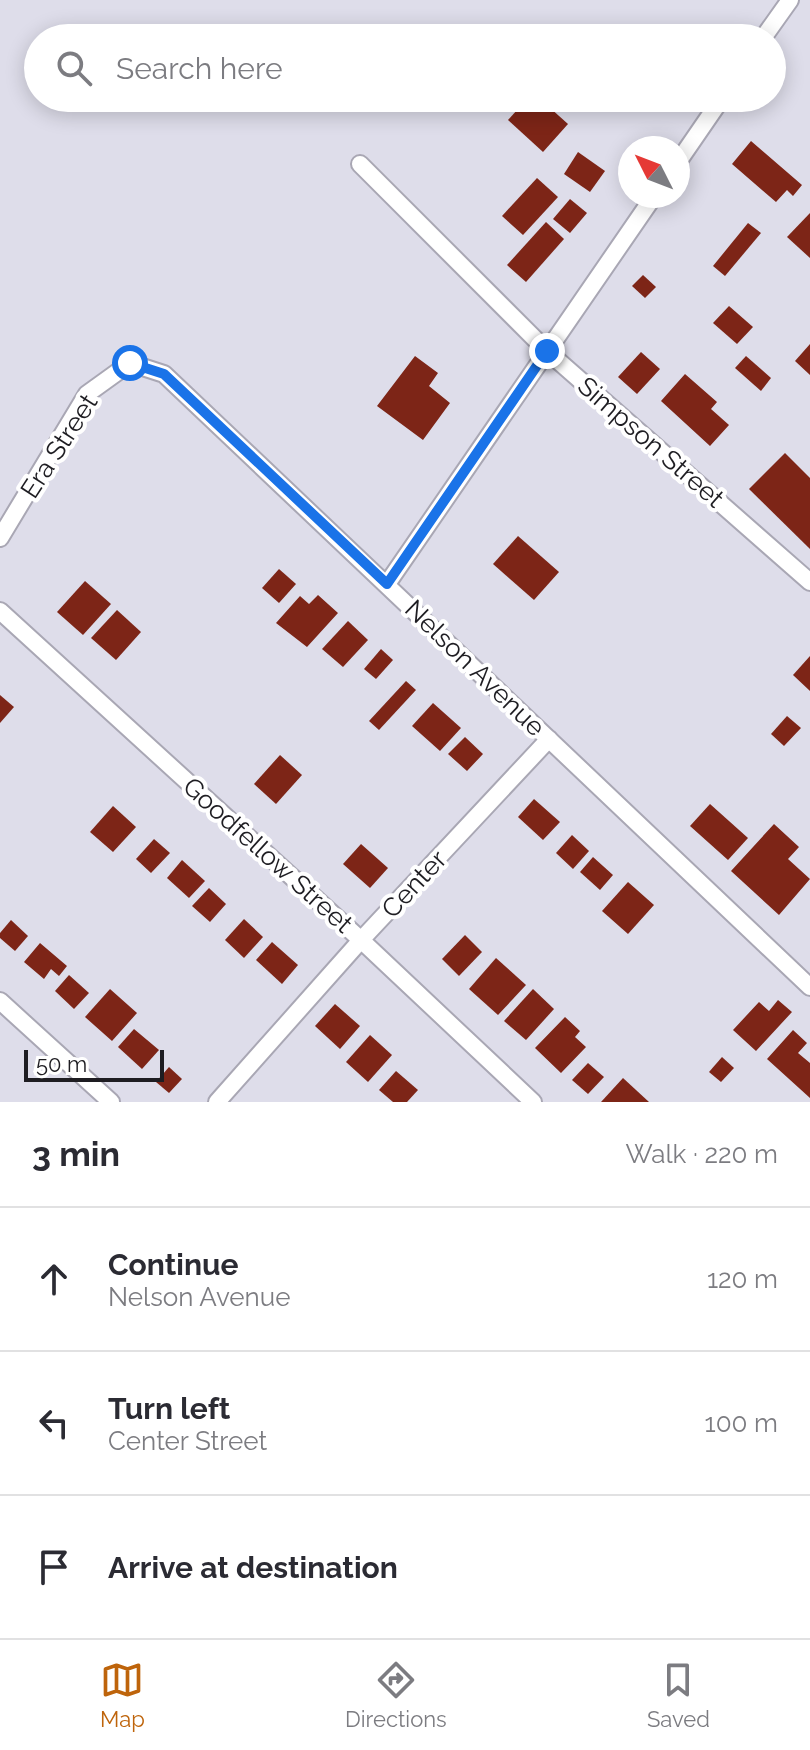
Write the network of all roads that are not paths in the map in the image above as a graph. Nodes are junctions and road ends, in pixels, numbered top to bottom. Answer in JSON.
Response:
{"nodes":[{"id":1,"x":790,"y":0,"type":"edge"},
{"id":2,"x":773,"y":24,"type":"edge"},
{"id":3,"x":712,"y":112,"type":"edge"},
{"id":4,"x":690,"y":145,"type":"edge"},
{"id":5,"x":360,"y":164,"type":"dead end"},
{"id":6,"x":646,"y":208,"type":"edge"},
{"id":7,"x":547,"y":351,"type":"junction"},
{"id":8,"x":130,"y":363,"type":"joint"},
{"id":9,"x":0,"y":538,"type":"edge"},
{"id":10,"x":810,"y":582,"type":"edge"},
{"id":11,"x":387,"y":584,"type":"junction"},
{"id":12,"x":0,"y":611,"type":"edge"},
{"id":13,"x":549,"y":739,"type":"junction"},
{"id":14,"x":361,"y":940,"type":"junction"},
{"id":15,"x":810,"y":987,"type":"edge"},
{"id":16,"x":0,"y":1001,"type":"edge"},
{"id":17,"x":111,"y":1102,"type":"edge"},
{"id":18,"x":217,"y":1102,"type":"edge"},
{"id":19,"x":533,"y":1102,"type":"edge"}],
"edges":[{"from":1,"to":2,"type":"street"},
{"from":3,"to":4,"type":"street"},
{"from":5,"to":7,"type":"street","name":"Simpson Street"},
{"from":6,"to":7,"type":"street"},
{"from":7,"to":10,"type":"street","name":"Simpson Street"},
{"from":7,"to":11,"type":"street"},
{"from":8,"to":9,"type":"street","name":"Era Street"},
{"from":8,"to":11,"type":"street","name":"Nelson Avenue"},
{"from":11,"to":13,"type":"street","name":"Nelson Avenue"},
{"from":12,"to":14,"type":"street","name":"Goodfellow Street"},
{"from":13,"to":14,"type":"street","name":"Center"},
{"from":13,"to":15,"type":"street","name":"Nelson Avenue"},
{"from":14,"to":18,"type":"street","name":"Center"},
{"from":14,"to":19,"type":"street","name":"Goodfellow Street"},
{"from":16,"to":17,"type":"street"}]}
